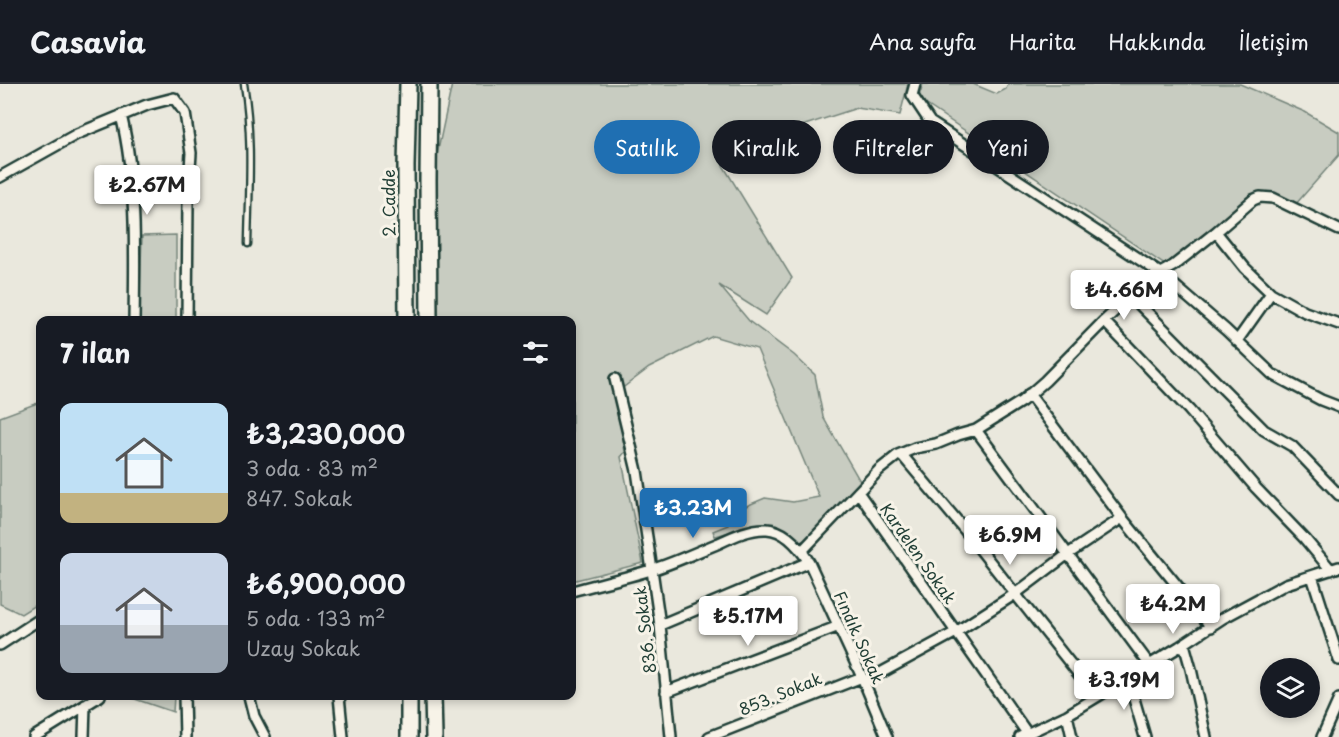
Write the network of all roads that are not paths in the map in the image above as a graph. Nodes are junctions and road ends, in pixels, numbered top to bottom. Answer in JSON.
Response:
{"nodes":[{"id":1,"x":243,"y":84,"type":"edge"},
{"id":2,"x":408,"y":84,"type":"edge"},
{"id":3,"x":429,"y":84,"type":"edge"},
{"id":4,"x":915,"y":84,"type":"edge"},
{"id":5,"x":122,"y":115,"type":"junction"},
{"id":6,"x":0,"y":177,"type":"edge"},
{"id":7,"x":1339,"y":230,"type":"edge"},
{"id":8,"x":1216,"y":232,"type":"junction"},
{"id":9,"x":248,"y":244,"type":"dead end"},
{"id":10,"x":1160,"y":273,"type":"junction"},
{"id":11,"x":1271,"y":293,"type":"junction"},
{"id":12,"x":1131,"y":296,"type":"junction"},
{"id":13,"x":134,"y":316,"type":"edge"},
{"id":14,"x":187,"y":316,"type":"edge"},
{"id":15,"x":407,"y":316,"type":"edge"},
{"id":16,"x":429,"y":316,"type":"edge"},
{"id":17,"x":1104,"y":321,"type":"junction"},
{"id":18,"x":1339,"y":324,"type":"edge"},
{"id":19,"x":1237,"y":341,"type":"junction"},
{"id":20,"x":615,"y":379,"type":"dead end"},
{"id":21,"x":1029,"y":394,"type":"junction"},
{"id":22,"x":1339,"y":407,"type":"edge"},
{"id":23,"x":976,"y":430,"type":"junction"},
{"id":24,"x":901,"y":454,"type":"junction"},
{"id":25,"x":858,"y":492,"type":"junction"},
{"id":26,"x":1339,"y":495,"type":"edge"},
{"id":27,"x":1122,"y":518,"type":"junction"},
{"id":28,"x":802,"y":551,"type":"junction"},
{"id":29,"x":1068,"y":554,"type":"junction"},
{"id":30,"x":809,"y":562,"type":"junction"},
{"id":31,"x":1335,"y":569,"type":"edge"},
{"id":32,"x":652,"y":570,"type":"junction"},
{"id":33,"x":1312,"y":576,"type":"junction"},
{"id":34,"x":576,"y":590,"type":"edge"},
{"id":35,"x":1016,"y":594,"type":"junction"},
{"id":36,"x":36,"y":622,"type":"edge"},
{"id":37,"x":660,"y":625,"type":"junction"},
{"id":38,"x":839,"y":626,"type":"junction"},
{"id":39,"x":1211,"y":627,"type":"junction"},
{"id":40,"x":956,"y":632,"type":"junction"},
{"id":41,"x":1184,"y":644,"type":"junction"},
{"id":42,"x":0,"y":645,"type":"edge"},
{"id":43,"x":1339,"y":660,"type":"edge"},
{"id":44,"x":1149,"y":664,"type":"junction"},
{"id":45,"x":1128,"y":678,"type":"junction"},
{"id":46,"x":863,"y":679,"type":"junction"},
{"id":47,"x":666,"y":692,"type":"junction"},
{"id":48,"x":1096,"y":696,"type":"junction"},
{"id":49,"x":1339,"y":699,"type":"edge"},
{"id":50,"x":93,"y":700,"type":"edge"},
{"id":51,"x":184,"y":700,"type":"edge"},
{"id":52,"x":250,"y":700,"type":"edge"},
{"id":53,"x":339,"y":700,"type":"edge"},
{"id":54,"x":409,"y":700,"type":"edge"},
{"id":55,"x":433,"y":700,"type":"edge"},
{"id":56,"x":85,"y":705,"type":"junction"},
{"id":57,"x":1067,"y":715,"type":"junction"},
{"id":58,"x":1024,"y":735,"type":"edge"},
{"id":59,"x":715,"y":736,"type":"edge"},
{"id":60,"x":34,"y":737,"type":"edge"},
{"id":61,"x":84,"y":737,"type":"edge"},
{"id":62,"x":184,"y":737,"type":"edge"},
{"id":63,"x":265,"y":737,"type":"edge"},
{"id":64,"x":343,"y":737,"type":"edge"},
{"id":65,"x":409,"y":737,"type":"edge"},
{"id":66,"x":434,"y":737,"type":"edge"},
{"id":67,"x":671,"y":737,"type":"edge"},
{"id":68,"x":887,"y":737,"type":"edge"},
{"id":69,"x":1072,"y":737,"type":"edge"},
{"id":70,"x":1145,"y":737,"type":"edge"},
{"id":71,"x":1206,"y":737,"type":"edge"},
{"id":72,"x":1322,"y":737,"type":"edge"}],
"edges":[{"from":1,"to":9,"type":"lane"},
{"from":2,"to":15,"type":"main road","name":"2. Cadde"},
{"from":3,"to":16,"type":"main road"},
{"from":4,"to":10,"type":"street"},
{"from":5,"to":6,"type":"street"},
{"from":5,"to":13,"type":"street"},
{"from":5,"to":14,"type":"street"},
{"from":7,"to":8,"type":"street"},
{"from":8,"to":10,"type":"street"},
{"from":8,"to":11,"type":"street"},
{"from":10,"to":12,"type":"street"},
{"from":10,"to":19,"type":"street"},
{"from":11,"to":18,"type":"street"},
{"from":11,"to":19,"type":"street"},
{"from":12,"to":17,"type":"street"},
{"from":12,"to":26,"type":"street"},
{"from":17,"to":21,"type":"street"},
{"from":17,"to":31,"type":"street"},
{"from":19,"to":22,"type":"street"},
{"from":20,"to":32,"type":"street","name":"836. Sokak"},
{"from":21,"to":23,"type":"street"},
{"from":21,"to":27,"type":"street"},
{"from":23,"to":24,"type":"street"},
{"from":23,"to":29,"type":"street"},
{"from":24,"to":25,"type":"street"},
{"from":24,"to":35,"type":"street"},
{"from":25,"to":28,"type":"street"},
{"from":25,"to":40,"type":"street","name":"Kardelen Sokak"},
{"from":27,"to":29,"type":"street"},
{"from":27,"to":39,"type":"street"},
{"from":28,"to":30,"type":"street","name":"Fındık Sokak"},
{"from":28,"to":32,"type":"street","name":"Fındık Sokak"},
{"from":29,"to":35,"type":"street"},
{"from":29,"to":44,"type":"street"},
{"from":30,"to":37,"type":"street"},
{"from":30,"to":38,"type":"street","name":"Fındık Sokak"},
{"from":31,"to":33,"type":"street"},
{"from":32,"to":34,"type":"street","name":"Fındık Sokak"},
{"from":32,"to":37,"type":"street","name":"836. Sokak"},
{"from":33,"to":39,"type":"street"},
{"from":33,"to":43,"type":"street"},
{"from":35,"to":40,"type":"street"},
{"from":35,"to":48,"type":"street"},
{"from":36,"to":42,"type":"street"},
{"from":37,"to":47,"type":"street","name":"836. Sokak"},
{"from":38,"to":46,"type":"street","name":"Fındık Sokak"},
{"from":38,"to":47,"type":"street"},
{"from":39,"to":41,"type":"street"},
{"from":40,"to":46,"type":"street"},
{"from":40,"to":58,"type":"street","name":"Kardelen Sokak"},
{"from":41,"to":44,"type":"street"},
{"from":41,"to":71,"type":"street"},
{"from":44,"to":45,"type":"street"},
{"from":45,"to":48,"type":"street"},
{"from":45,"to":70,"type":"street"},
{"from":46,"to":59,"type":"street","name":"853. Sokak"},
{"from":46,"to":68,"type":"street","name":"Fındık Sokak"},
{"from":47,"to":67,"type":"street","name":"836. Sokak"},
{"from":48,"to":57,"type":"street"},
{"from":49,"to":72,"type":"street"},
{"from":50,"to":56,"type":"street"},
{"from":51,"to":62,"type":"street"},
{"from":52,"to":63,"type":"street"},
{"from":53,"to":64,"type":"street"},
{"from":54,"to":65,"type":"main road"},
{"from":55,"to":66,"type":"main road"},
{"from":56,"to":60,"type":"street"},
{"from":56,"to":61,"type":"street"},
{"from":57,"to":58,"type":"street"},
{"from":57,"to":69,"type":"street"}]}
